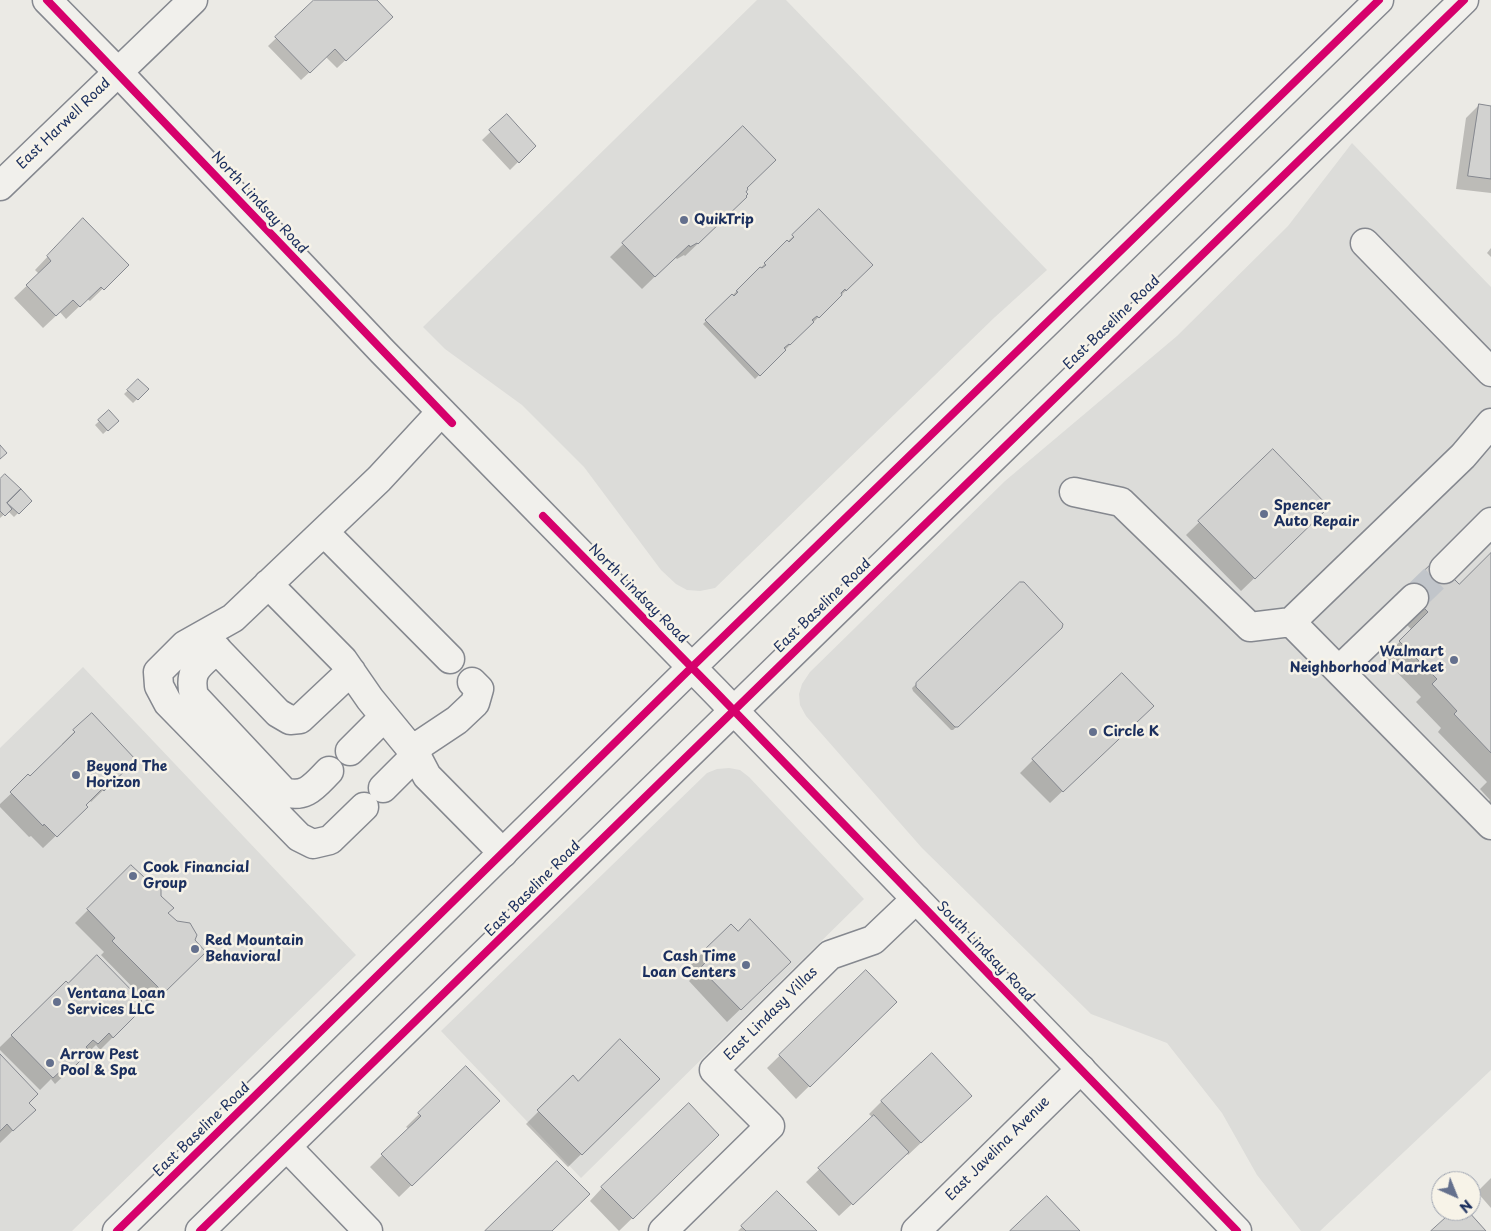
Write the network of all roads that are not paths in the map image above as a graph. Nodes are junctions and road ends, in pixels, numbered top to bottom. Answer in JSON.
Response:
{"nodes":[{"id":1,"x":47,"y":0,"type":"edge"},
{"id":2,"x":193,"y":0,"type":"edge"},
{"id":3,"x":1379,"y":0,"type":"edge"},
{"id":4,"x":1464,"y":0,"type":"edge"},
{"id":5,"x":118,"y":72,"type":"junction"},
{"id":6,"x":0,"y":186,"type":"edge"},
{"id":7,"x":1365,"y":243,"type":"dead end"},
{"id":8,"x":1491,"y":372,"type":"edge"},
{"id":9,"x":442,"y":412,"type":"junction"},
{"id":10,"x":1491,"y":423,"type":"edge"},
{"id":11,"x":1074,"y":492,"type":"dead end"},
{"id":12,"x":1491,"y":522,"type":"edge"},
{"id":13,"x":324,"y":532,"type":"junction"},
{"id":14,"x":1444,"y":569,"type":"tunnel mouth"},
{"id":15,"x":268,"y":584,"type":"junction"},
{"id":16,"x":1414,"y":598,"type":"tunnel mouth"},
{"id":17,"x":1291,"y":622,"type":"junction"},
{"id":18,"x":210,"y":642,"type":"junction"},
{"id":19,"x":450,"y":660,"type":"dead end"},
{"id":20,"x":692,"y":667,"type":"junction"},
{"id":21,"x":1339,"y":670,"type":"junction"},
{"id":22,"x":351,"y":671,"type":"junction"},
{"id":23,"x":472,"y":682,"type":"dead end"},
{"id":24,"x":714,"y":690,"type":"joint"},
{"id":25,"x":734,"y":710,"type":"junction"},
{"id":26,"x":384,"y":717,"type":"junction"},
{"id":27,"x":350,"y":751,"type":"dead end"},
{"id":28,"x":416,"y":755,"type":"junction"},
{"id":29,"x":329,"y":771,"type":"dead end"},
{"id":30,"x":1491,"y":825,"type":"edge"},
{"id":31,"x":503,"y":853,"type":"junction"},
{"id":32,"x":916,"y":899,"type":"junction"},
{"id":33,"x":1080,"y":1069,"type":"junction"},
{"id":34,"x":287,"y":1147,"type":"junction"},
{"id":35,"x":117,"y":1231,"type":"edge"},
{"id":36,"x":200,"y":1231,"type":"edge"},
{"id":37,"x":368,"y":1231,"type":"edge"},
{"id":38,"x":663,"y":1231,"type":"edge"},
{"id":39,"x":916,"y":1231,"type":"edge"},
{"id":40,"x":1237,"y":1231,"type":"edge"}],
"edges":[{"from":1,"to":5,"type":"main road","name":"North Lindsay Road"},
{"from":2,"to":5,"type":"main road","name":"East Harwell Road"},
{"from":3,"to":20,"type":"main road","name":"East Baseline Road"},
{"from":4,"to":25,"type":"main road","name":"East Baseline Road"},
{"from":5,"to":6,"type":"main road","name":"East Harwell Road"},
{"from":5,"to":9,"type":"main road","name":"North Lindsay Road"},
{"from":7,"to":8,"type":"main road"},
{"from":9,"to":13,"type":"main road"},
{"from":9,"to":20,"type":"main road","name":"North Lindsay Road"},
{"from":10,"to":17,"type":"main road"},
{"from":11,"to":17,"type":"main road"},
{"from":12,"to":14,"type":"main road"},
{"from":13,"to":15,"type":"main road"},
{"from":13,"to":19,"type":"main road"},
{"from":15,"to":18,"type":"main road"},
{"from":15,"to":22,"type":"main road"},
{"from":16,"to":21,"type":"main road"},
{"from":17,"to":21,"type":"main road"},
{"from":18,"to":22,"type":"main road"},
{"from":18,"to":28,"type":"main road"},
{"from":18,"to":29,"type":"main road"},
{"from":20,"to":24,"type":"main road","name":"North Lindsay Road"},
{"from":20,"to":31,"type":"main road","name":"East Baseline Road"},
{"from":21,"to":30,"type":"main road"},
{"from":22,"to":26,"type":"main road"},
{"from":23,"to":28,"type":"main road"},
{"from":24,"to":25,"type":"main road","name":"South Lindsay Road"},
{"from":25,"to":32,"type":"main road","name":"South Lindsay Road"},
{"from":25,"to":34,"type":"main road","name":"East Baseline Road"},
{"from":26,"to":27,"type":"main road"},
{"from":26,"to":28,"type":"main road"},
{"from":28,"to":31,"type":"main road"},
{"from":31,"to":35,"type":"main road","name":"East Baseline Road"},
{"from":32,"to":33,"type":"main road","name":"South Lindsay Road"},
{"from":32,"to":38,"type":"main road","name":"East Lindasy Villas"},
{"from":33,"to":39,"type":"main road","name":"East Javelina Avenue"},
{"from":33,"to":40,"type":"main road","name":"South Lindsay Road"},
{"from":34,"to":36,"type":"main road","name":"East Baseline Road"},
{"from":34,"to":37,"type":"main road"}]}
